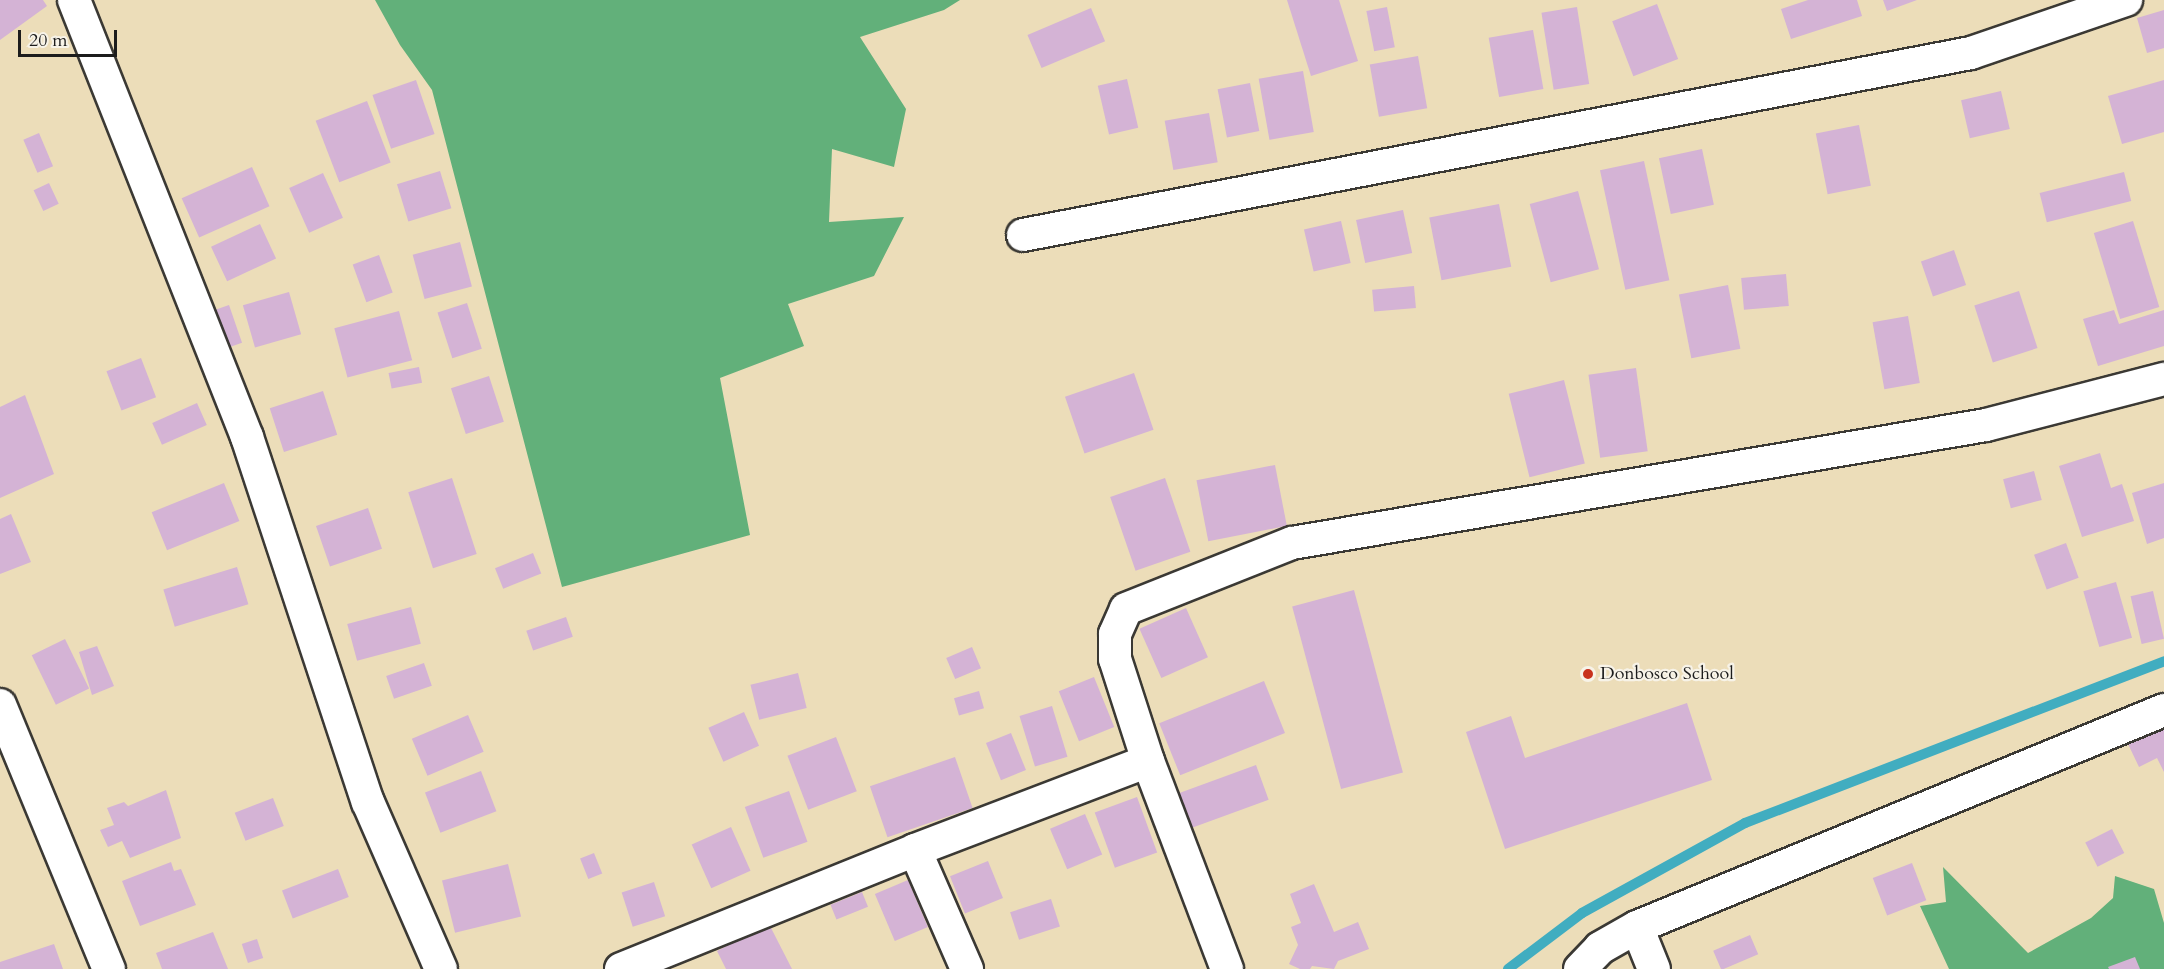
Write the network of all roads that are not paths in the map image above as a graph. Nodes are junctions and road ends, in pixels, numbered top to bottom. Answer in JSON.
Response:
{"nodes":[{"id":1,"x":74,"y":0,"type":"edge"},
{"id":2,"x":2126,"y":0,"type":"edge"},
{"id":3,"x":1023,"y":235,"type":"dead end"},
{"id":4,"x":2164,"y":379,"type":"edge"},
{"id":5,"x":0,"y":705,"type":"edge"},
{"id":6,"x":2164,"y":710,"type":"edge"},
{"id":7,"x":1148,"y":761,"type":"junction"},
{"id":8,"x":915,"y":850,"type":"junction"},
{"id":9,"x":1636,"y":927,"type":"junction"},
{"id":10,"x":109,"y":969,"type":"edge"},
{"id":11,"x":441,"y":969,"type":"edge"},
{"id":12,"x":621,"y":969,"type":"edge"},
{"id":13,"x":967,"y":969,"type":"edge"},
{"id":14,"x":1227,"y":969,"type":"edge"},
{"id":15,"x":1580,"y":969,"type":"edge"},
{"id":16,"x":1654,"y":969,"type":"edge"}],
"edges":[{"from":1,"to":11,"type":"street"},
{"from":2,"to":3,"type":"street"},
{"from":4,"to":7,"type":"street"},
{"from":5,"to":10,"type":"street"},
{"from":6,"to":9,"type":"street"},
{"from":7,"to":8,"type":"street"},
{"from":7,"to":14,"type":"street"},
{"from":8,"to":12,"type":"street"},
{"from":8,"to":13,"type":"street"},
{"from":9,"to":15,"type":"street"},
{"from":9,"to":16,"type":"street"}]}
